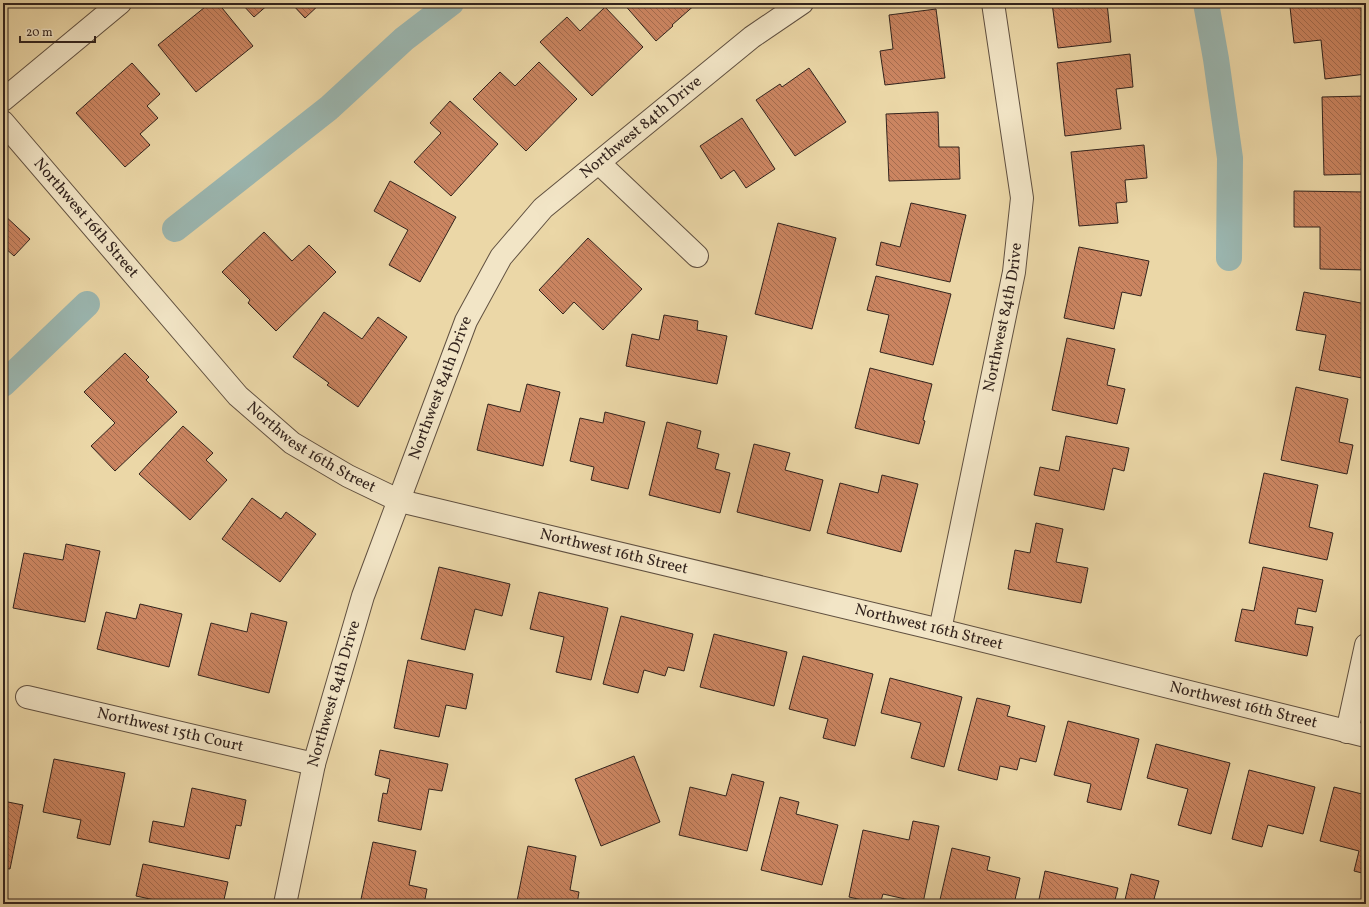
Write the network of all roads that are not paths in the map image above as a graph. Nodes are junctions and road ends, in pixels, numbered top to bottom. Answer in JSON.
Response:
{"nodes":[{"id":1,"x":120,"y":3,"type":"edge"},
{"id":2,"x":802,"y":3,"type":"edge"},
{"id":3,"x":993,"y":3,"type":"edge"},
{"id":4,"x":3,"y":100,"type":"edge"},
{"id":5,"x":3,"y":122,"type":"edge"},
{"id":6,"x":599,"y":163,"type":"junction"},
{"id":7,"x":697,"y":256,"type":"dead end"},
{"id":8,"x":400,"y":500,"type":"junction"},
{"id":9,"x":940,"y":630,"type":"junction"},
{"id":10,"x":1366,"y":645,"type":"edge"},
{"id":11,"x":27,"y":697,"type":"dead end"},
{"id":12,"x":1357,"y":734,"type":"edge"},
{"id":13,"x":314,"y":764,"type":"junction"},
{"id":14,"x":285,"y":904,"type":"edge"}],
"edges":[{"from":1,"to":4,"type":"street"},
{"from":2,"to":6,"type":"street","name":"Northwest 84th Drive"},
{"from":3,"to":9,"type":"street","name":"Northwest 84th Drive"},
{"from":5,"to":8,"type":"street","name":"Northwest 16th Street"},
{"from":6,"to":7,"type":"street"},
{"from":6,"to":8,"type":"street","name":"Northwest 84th Drive"},
{"from":8,"to":9,"type":"street","name":"Northwest 16th Street"},
{"from":8,"to":13,"type":"street","name":"Northwest 84th Drive"},
{"from":9,"to":12,"type":"street","name":"Northwest 16th Street"},
{"from":10,"to":12,"type":"street"},
{"from":11,"to":13,"type":"street","name":"Northwest 15th Court"},
{"from":13,"to":14,"type":"street","name":"Northwest 84th Drive"}]}
